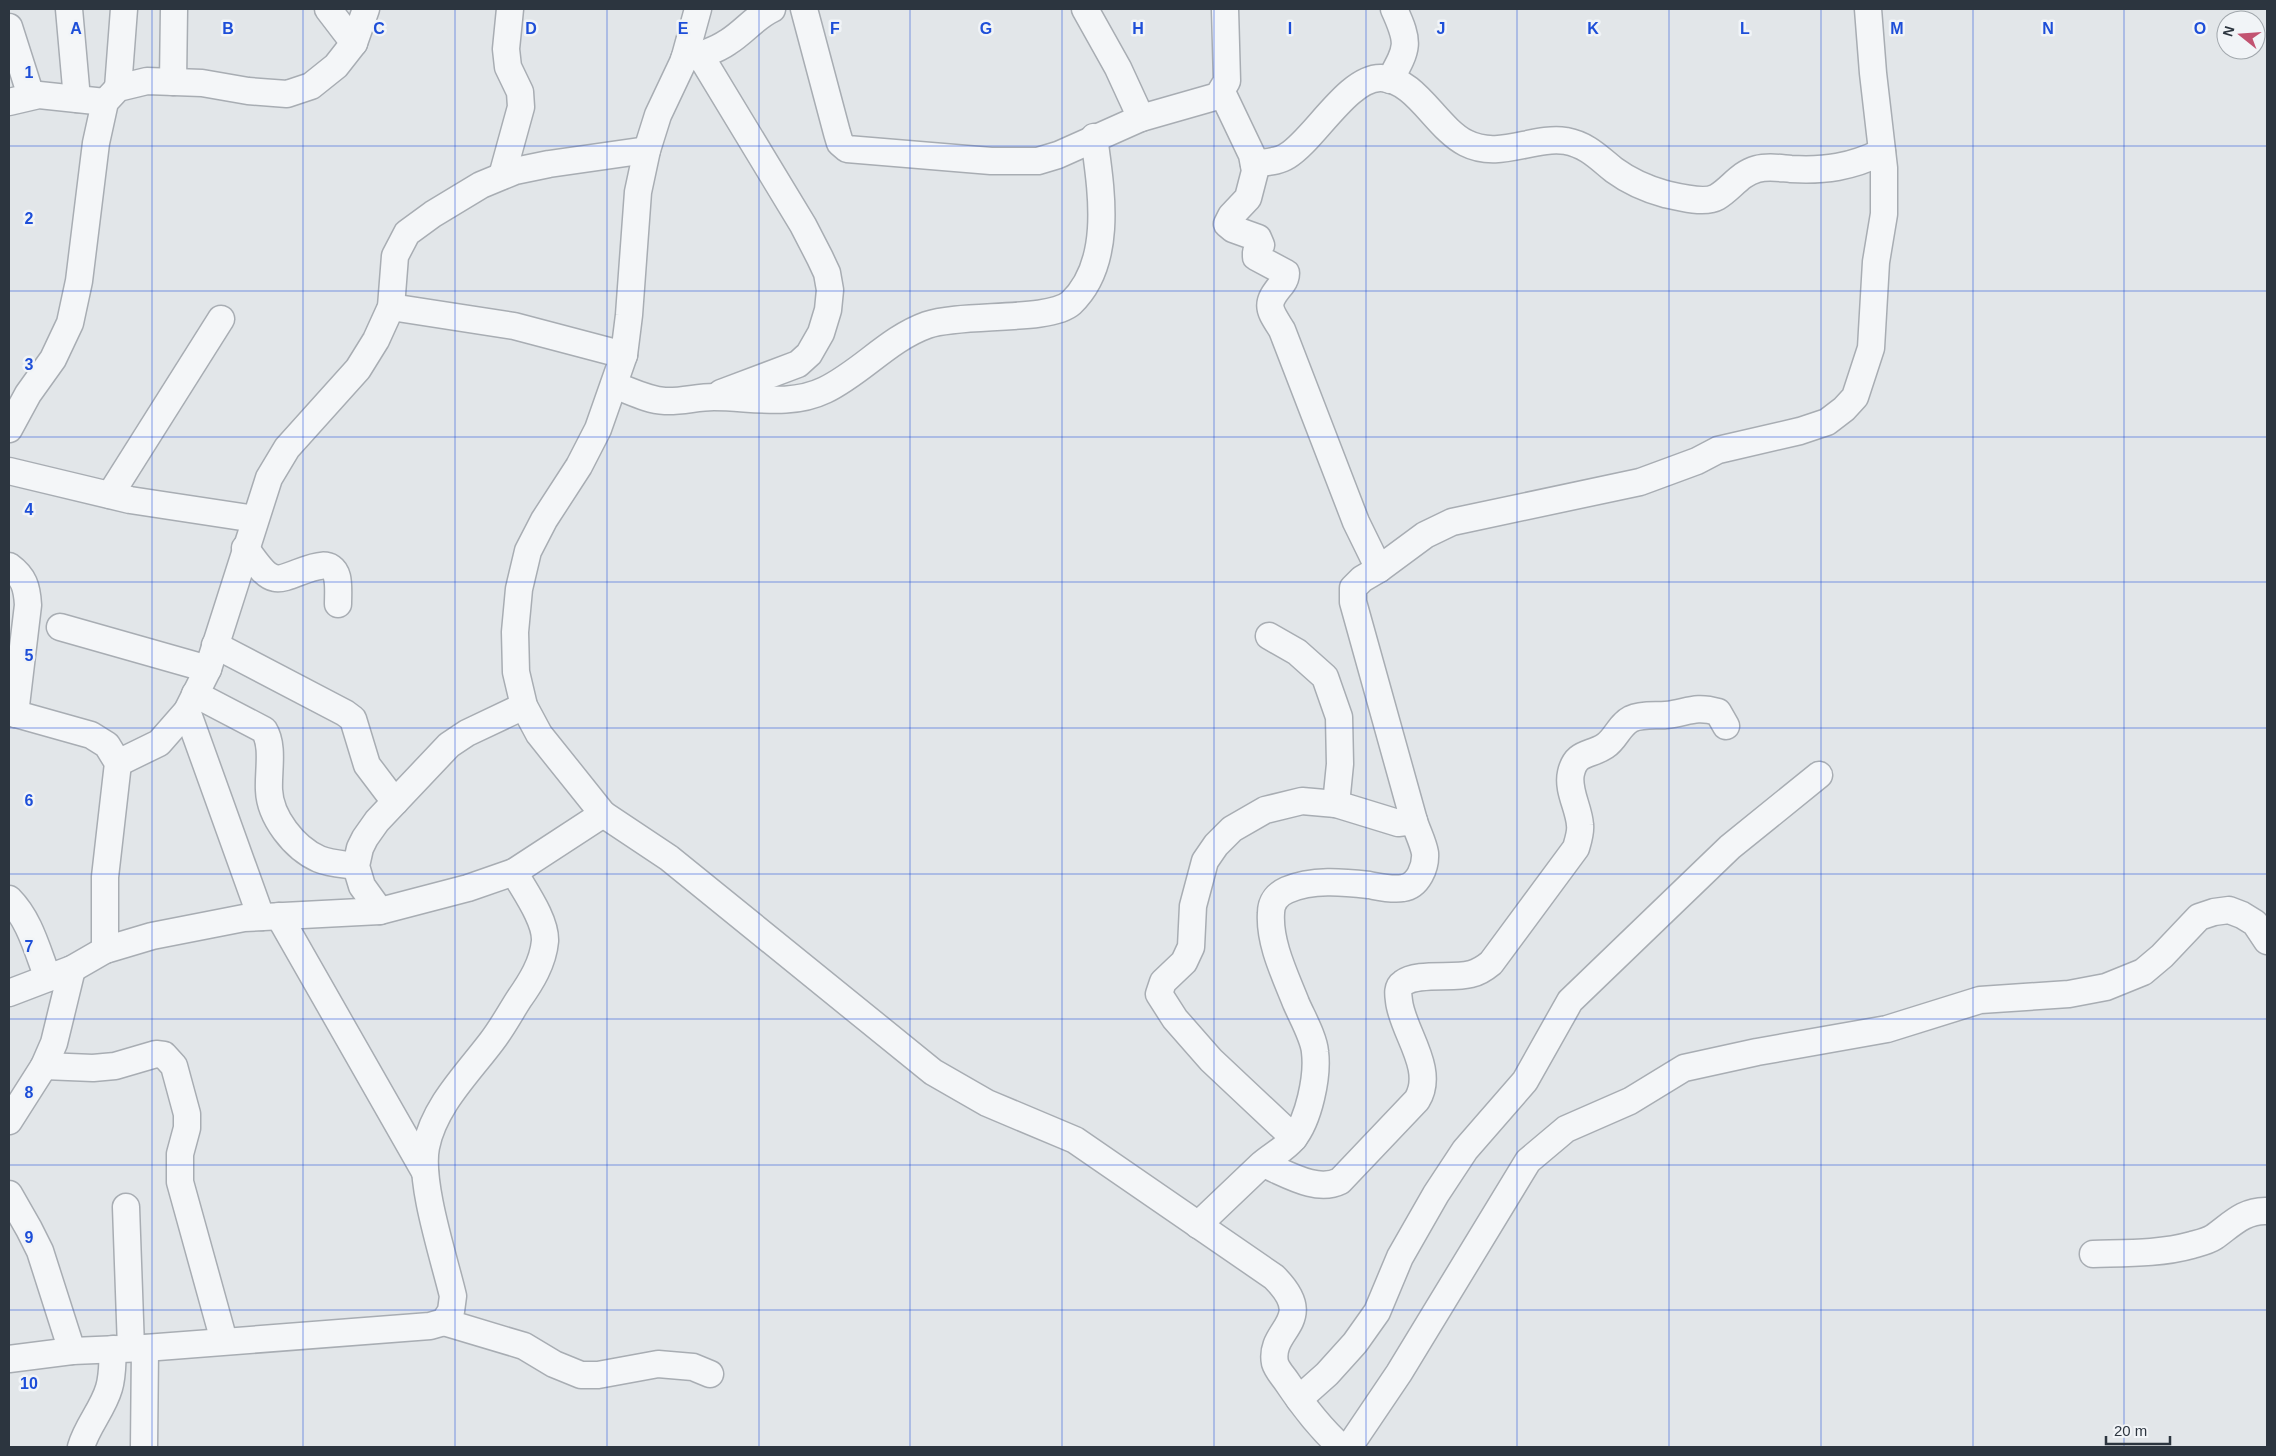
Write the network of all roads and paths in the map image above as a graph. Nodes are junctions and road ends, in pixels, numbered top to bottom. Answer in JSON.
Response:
{"nodes":[{"id":1,"x":69,"y":9,"type":"edge"},
{"id":2,"x":124,"y":9,"type":"edge"},
{"id":3,"x":174,"y":9,"type":"edge"},
{"id":4,"x":328,"y":9,"type":"edge"},
{"id":5,"x":366,"y":9,"type":"edge"},
{"id":6,"x":510,"y":9,"type":"edge"},
{"id":7,"x":698,"y":9,"type":"edge"},
{"id":8,"x":772,"y":9,"type":"edge"},
{"id":9,"x":804,"y":9,"type":"edge"},
{"id":10,"x":1085,"y":9,"type":"edge"},
{"id":11,"x":1225,"y":9,"type":"edge"},
{"id":12,"x":1394,"y":9,"type":"edge"},
{"id":13,"x":1868,"y":9,"type":"edge"},
{"id":14,"x":9,"y":26,"type":"edge"},
{"id":15,"x":354,"y":43,"type":"junction"},
{"id":16,"x":692,"y":57,"type":"junction"},
{"id":17,"x":1390,"y":80,"type":"junction"},
{"id":18,"x":173,"y":82,"type":"junction"},
{"id":19,"x":1222,"y":92,"type":"junction"},
{"id":20,"x":112,"y":95,"type":"junction"},
{"id":21,"x":20,"y":99,"type":"edge"},
{"id":22,"x":77,"y":99,"type":"junction"},
{"id":23,"x":1141,"y":118,"type":"junction"},
{"id":24,"x":1094,"y":137,"type":"junction"},
{"id":25,"x":646,"y":150,"type":"junction"},
{"id":26,"x":1882,"y":152,"type":"junction"},
{"id":27,"x":1254,"y":164,"type":"junction"},
{"id":28,"x":502,"y":176,"type":"junction"},
{"id":29,"x":391,"y":307,"type":"junction"},
{"id":30,"x":221,"y":319,"type":"dead end"},
{"id":31,"x":624,"y":355,"type":"junction"},
{"id":32,"x":614,"y":385,"type":"junction"},
{"id":33,"x":711,"y":397,"type":"junction"},
{"id":34,"x":9,"y":429,"type":"edge"},
{"id":35,"x":9,"y":471,"type":"edge"},
{"id":36,"x":110,"y":495,"type":"junction"},
{"id":37,"x":254,"y":519,"type":"junction"},
{"id":38,"x":245,"y":548,"type":"junction"},
{"id":39,"x":9,"y":566,"type":"edge"},
{"id":40,"x":1379,"y":569,"type":"junction"},
{"id":41,"x":338,"y":604,"type":"dead end"},
{"id":42,"x":60,"y":627,"type":"dead end"},
{"id":43,"x":1269,"y":636,"type":"dead end"},
{"id":44,"x":211,"y":657,"type":"junction"},
{"id":45,"x":191,"y":703,"type":"junction"},
{"id":46,"x":524,"y":706,"type":"junction"},
{"id":47,"x":12,"y":713,"type":"edge"},
{"id":48,"x":1726,"y":726,"type":"dead end"},
{"id":49,"x":118,"y":763,"type":"junction"},
{"id":50,"x":1819,"y":775,"type":"dead end"},
{"id":51,"x":395,"y":802,"type":"junction"},
{"id":52,"x":1336,"y":804,"type":"junction"},
{"id":53,"x":603,"y":814,"type":"junction"},
{"id":54,"x":1414,"y":820,"type":"junction"},
{"id":55,"x":356,"y":866,"type":"junction"},
{"id":56,"x":514,"y":872,"type":"junction"},
{"id":57,"x":9,"y":899,"type":"edge"},
{"id":58,"x":380,"y":910,"type":"junction"},
{"id":59,"x":270,"y":916,"type":"junction"},
{"id":60,"x":2267,"y":941,"type":"edge"},
{"id":61,"x":104,"y":950,"type":"junction"},
{"id":62,"x":72,"y":969,"type":"junction"},
{"id":63,"x":48,"y":978,"type":"junction"},
{"id":64,"x":9,"y":993,"type":"edge"},
{"id":65,"x":44,"y":1066,"type":"junction"},
{"id":66,"x":9,"y":1121,"type":"edge"},
{"id":67,"x":1294,"y":1138,"type":"junction"},
{"id":68,"x":1263,"y":1164,"type":"junction"},
{"id":69,"x":425,"y":1172,"type":"junction"},
{"id":70,"x":9,"y":1194,"type":"edge"},
{"id":71,"x":126,"y":1207,"type":"dead end"},
{"id":72,"x":2267,"y":1211,"type":"edge"},
{"id":73,"x":1198,"y":1225,"type":"junction"},
{"id":74,"x":2093,"y":1254,"type":"dead end"},
{"id":75,"x":444,"y":1322,"type":"junction"},
{"id":76,"x":224,"y":1341,"type":"junction"},
{"id":77,"x":129,"y":1348,"type":"junction"},
{"id":78,"x":72,"y":1351,"type":"junction"},
{"id":79,"x":9,"y":1359,"type":"edge"},
{"id":80,"x":710,"y":1374,"type":"dead end"},
{"id":81,"x":1299,"y":1399,"type":"junction"},
{"id":82,"x":81,"y":1447,"type":"edge"},
{"id":83,"x":144,"y":1447,"type":"edge"},
{"id":84,"x":1341,"y":1447,"type":"edge"},
{"id":85,"x":1349,"y":1447,"type":"edge"}],
"edges":[{"from":1,"to":22,"type":"street"},
{"from":2,"to":20,"type":"street"},
{"from":3,"to":18,"type":"street"},
{"from":4,"to":15,"type":"street"},
{"from":5,"to":15,"type":"street"},
{"from":6,"to":28,"type":"street"},
{"from":7,"to":16,"type":"street"},
{"from":8,"to":16,"type":"street"},
{"from":9,"to":24,"type":"street"},
{"from":10,"to":23,"type":"street"},
{"from":11,"to":19,"type":"street"},
{"from":12,"to":17,"type":"street"},
{"from":13,"to":26,"type":"street"},
{"from":14,"to":21,"type":"street"},
{"from":15,"to":18,"type":"street"},
{"from":16,"to":25,"type":"street"},
{"from":16,"to":33,"type":"street"},
{"from":17,"to":26,"type":"street"},
{"from":17,"to":27,"type":"street"},
{"from":18,"to":20,"type":"street"},
{"from":19,"to":23,"type":"street"},
{"from":19,"to":27,"type":"street"},
{"from":20,"to":22,"type":"street"},
{"from":20,"to":34,"type":"street"},
{"from":21,"to":22,"type":"street"},
{"from":23,"to":24,"type":"street"},
{"from":24,"to":33,"type":"street"},
{"from":25,"to":28,"type":"street"},
{"from":25,"to":31,"type":"street"},
{"from":26,"to":40,"type":"street"},
{"from":27,"to":40,"type":"street"},
{"from":28,"to":29,"type":"street"},
{"from":29,"to":31,"type":"street"},
{"from":29,"to":37,"type":"street"},
{"from":30,"to":36,"type":"street"},
{"from":31,"to":32,"type":"street"},
{"from":32,"to":33,"type":"street"},
{"from":32,"to":46,"type":"street"},
{"from":35,"to":36,"type":"street"},
{"from":36,"to":37,"type":"street"},
{"from":37,"to":38,"type":"street"},
{"from":38,"to":41,"type":"street"},
{"from":38,"to":44,"type":"street"},
{"from":39,"to":47,"type":"street"},
{"from":40,"to":54,"type":"street"},
{"from":42,"to":44,"type":"street"},
{"from":43,"to":52,"type":"street"},
{"from":44,"to":45,"type":"street"},
{"from":44,"to":51,"type":"street"},
{"from":45,"to":49,"type":"street"},
{"from":45,"to":55,"type":"street"},
{"from":45,"to":59,"type":"street"},
{"from":46,"to":51,"type":"street"},
{"from":46,"to":53,"type":"street"},
{"from":47,"to":49,"type":"street"},
{"from":48,"to":68,"type":"street"},
{"from":49,"to":61,"type":"street"},
{"from":50,"to":81,"type":"street"},
{"from":51,"to":55,"type":"street"},
{"from":52,"to":54,"type":"street"},
{"from":52,"to":67,"type":"street"},
{"from":53,"to":56,"type":"street"},
{"from":53,"to":73,"type":"street"},
{"from":54,"to":67,"type":"street"},
{"from":55,"to":58,"type":"street"},
{"from":56,"to":58,"type":"street"},
{"from":56,"to":69,"type":"street"},
{"from":57,"to":63,"type":"street"},
{"from":58,"to":59,"type":"street"},
{"from":59,"to":61,"type":"street"},
{"from":59,"to":69,"type":"street"},
{"from":60,"to":85,"type":"street"},
{"from":61,"to":62,"type":"street"},
{"from":62,"to":63,"type":"street"},
{"from":62,"to":65,"type":"street"},
{"from":63,"to":64,"type":"street"},
{"from":65,"to":66,"type":"street"},
{"from":65,"to":76,"type":"street"},
{"from":67,"to":68,"type":"street"},
{"from":68,"to":73,"type":"street"},
{"from":69,"to":75,"type":"street"},
{"from":70,"to":78,"type":"street"},
{"from":71,"to":77,"type":"street"},
{"from":72,"to":74,"type":"street"},
{"from":73,"to":81,"type":"street"},
{"from":75,"to":76,"type":"street"},
{"from":75,"to":80,"type":"street"},
{"from":76,"to":77,"type":"street"},
{"from":77,"to":78,"type":"street"},
{"from":77,"to":82,"type":"street"},
{"from":77,"to":83,"type":"street"},
{"from":78,"to":79,"type":"street"},
{"from":81,"to":84,"type":"street"}]}
